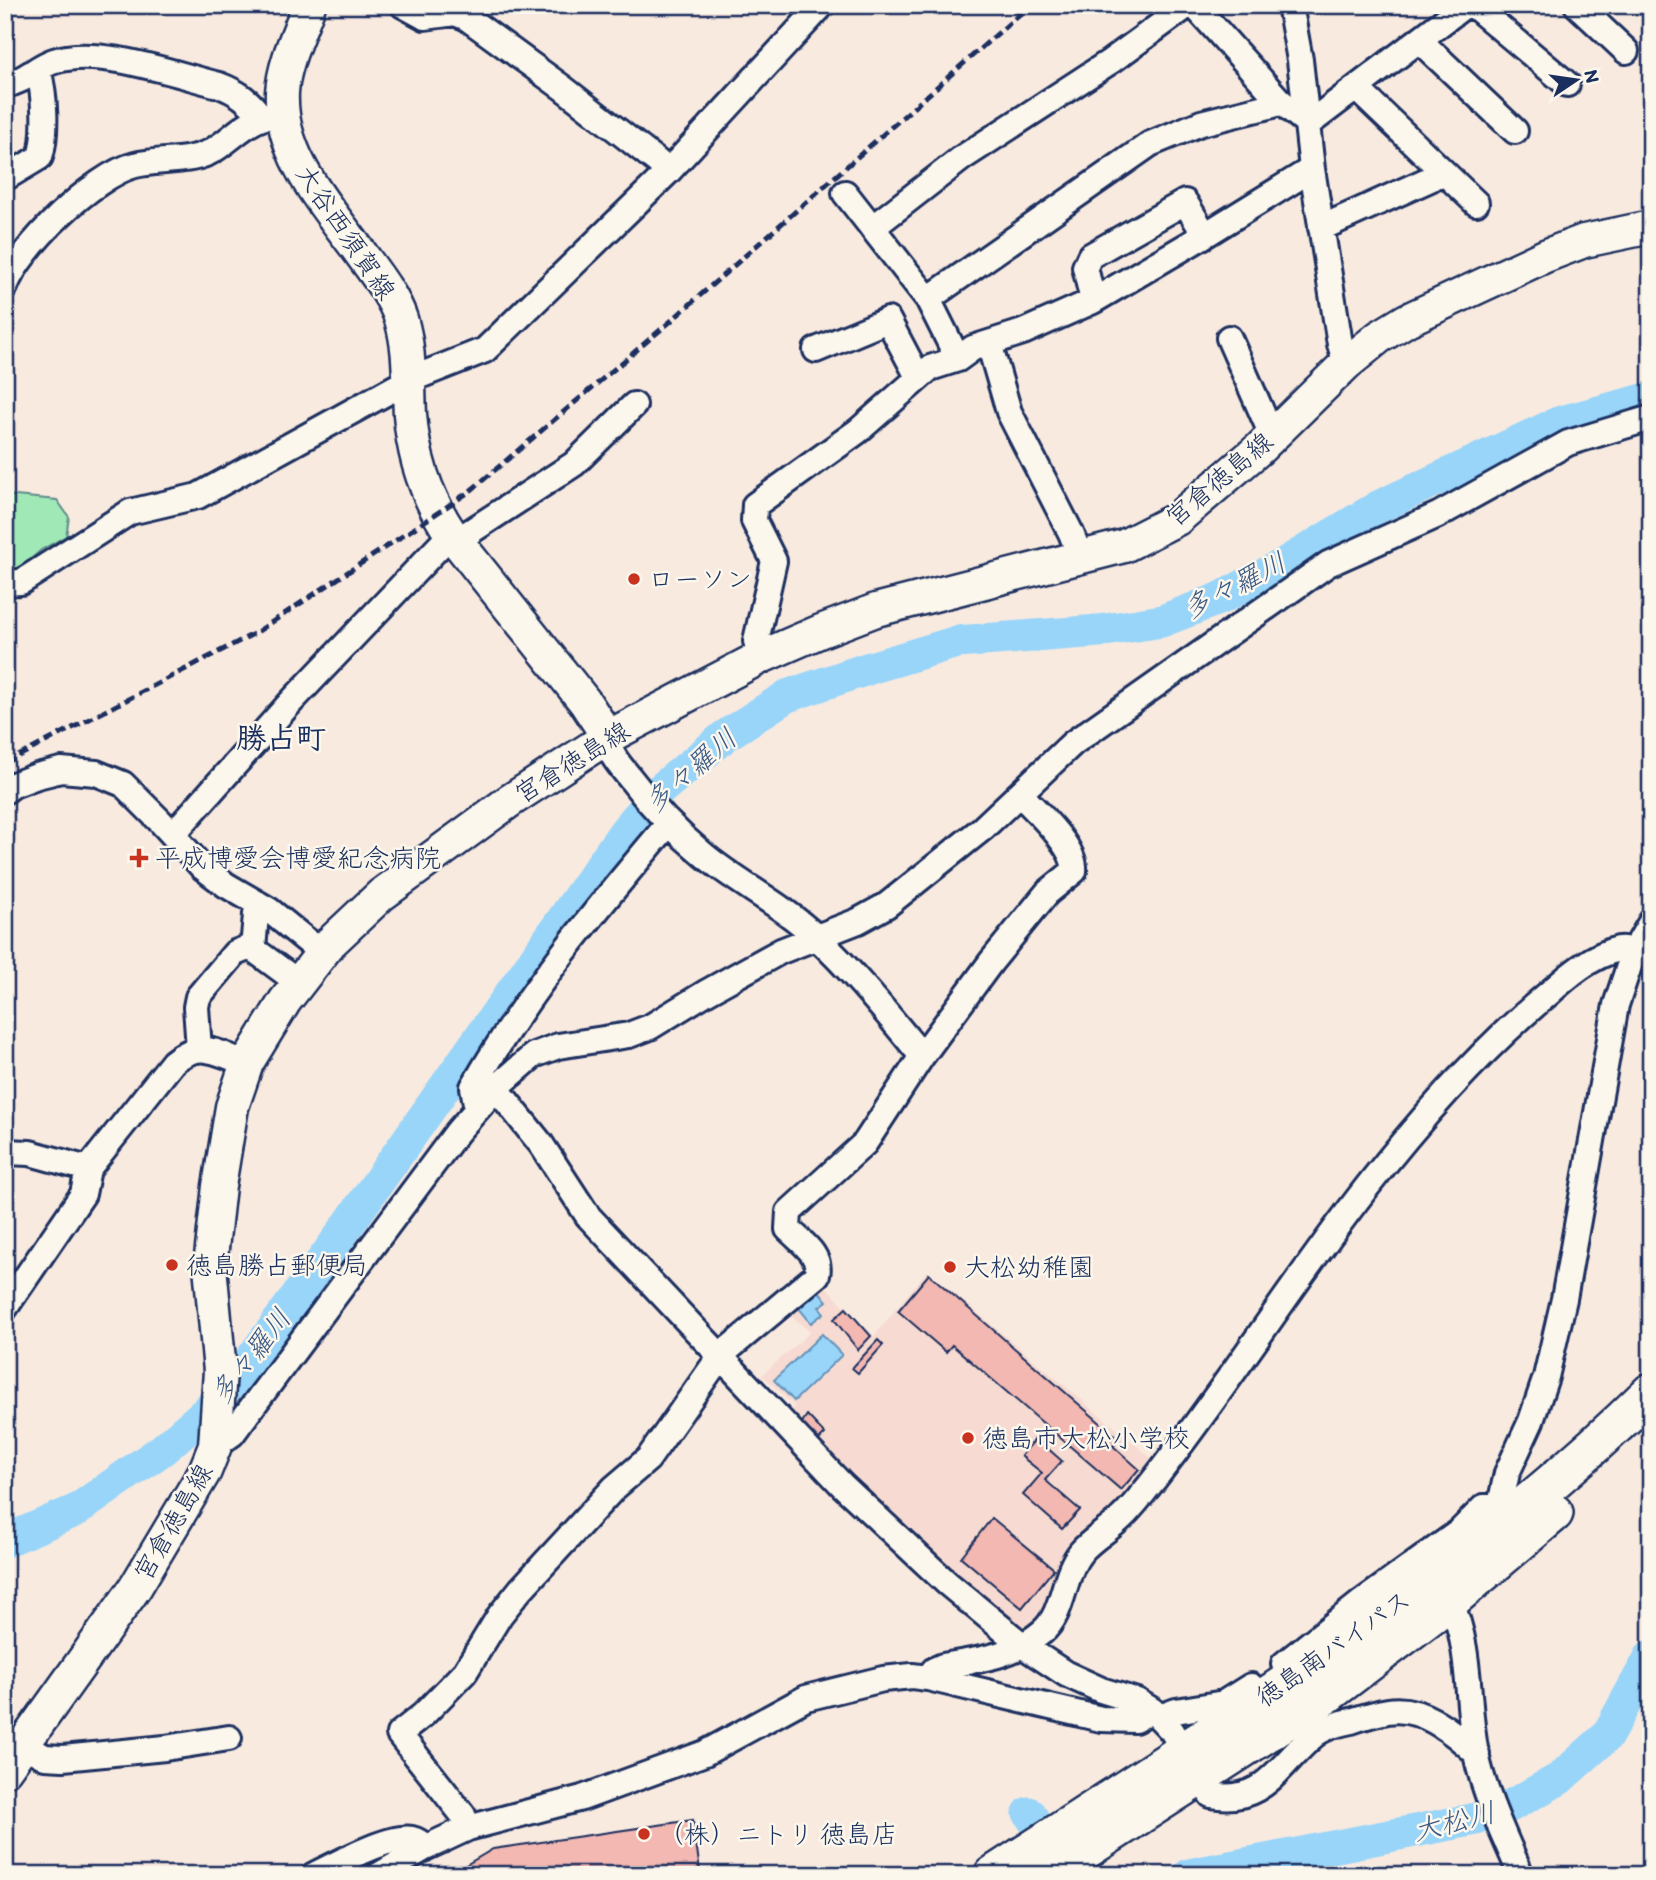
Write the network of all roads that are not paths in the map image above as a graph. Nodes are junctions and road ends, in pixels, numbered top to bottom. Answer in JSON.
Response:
{"nodes":[{"id":1,"x":309,"y":5,"type":"edge"},
{"id":2,"x":403,"y":5,"type":"edge"},
{"id":3,"x":822,"y":5,"type":"edge"},
{"id":4,"x":1188,"y":5,"type":"edge"},
{"id":5,"x":1194,"y":5,"type":"edge"},
{"id":6,"x":1290,"y":5,"type":"edge"},
{"id":7,"x":1465,"y":5,"type":"edge"},
{"id":8,"x":1473,"y":5,"type":"edge"},
{"id":9,"x":1577,"y":5,"type":"edge"},
{"id":10,"x":1419,"y":40,"type":"junction"},
{"id":11,"x":1626,"y":51,"type":"dead end"},
{"id":12,"x":38,"y":70,"type":"junction"},
{"id":13,"x":1567,"y":84,"type":"dead end"},
{"id":14,"x":5,"y":85,"type":"edge"},
{"id":15,"x":1356,"y":88,"type":"junction"},
{"id":16,"x":1279,"y":100,"type":"junction"},
{"id":17,"x":273,"y":117,"type":"junction"},
{"id":18,"x":1306,"y":122,"type":"junction"},
{"id":19,"x":1515,"y":131,"type":"dead end"},
{"id":20,"x":1312,"y":169,"type":"junction"},
{"id":21,"x":1441,"y":171,"type":"junction"},
{"id":22,"x":667,"y":173,"type":"junction"},
{"id":23,"x":5,"y":178,"type":"edge"},
{"id":24,"x":845,"y":193,"type":"dead end"},
{"id":25,"x":1476,"y":203,"type":"dead end"},
{"id":26,"x":1651,"y":227,"type":"edge"},
{"id":27,"x":872,"y":228,"type":"junction"},
{"id":28,"x":1321,"y":228,"type":"junction"},
{"id":29,"x":1205,"y":235,"type":"junction"},
{"id":30,"x":5,"y":287,"type":"edge"},
{"id":31,"x":928,"y":299,"type":"junction"},
{"id":32,"x":1093,"y":301,"type":"junction"},
{"id":33,"x":1229,"y":338,"type":"dead end"},
{"id":34,"x":989,"y":343,"type":"junction"},
{"id":35,"x":816,"y":350,"type":"dead end"},
{"id":36,"x":958,"y":359,"type":"junction"},
{"id":37,"x":1346,"y":364,"type":"junction"},
{"id":38,"x":918,"y":377,"type":"junction"},
{"id":39,"x":409,"y":380,"type":"junction"},
{"id":40,"x":635,"y":405,"type":"dead end"},
{"id":41,"x":1651,"y":418,"type":"edge"},
{"id":42,"x":1276,"y":433,"type":"junction"},
{"id":43,"x":454,"y":538,"type":"junction"},
{"id":44,"x":1081,"y":558,"type":"junction"},
{"id":45,"x":5,"y":583,"type":"edge"},
{"id":46,"x":761,"y":657,"type":"junction"},
{"id":47,"x":608,"y":737,"type":"junction"},
{"id":48,"x":5,"y":791,"type":"edge"},
{"id":49,"x":1020,"y":794,"type":"junction"},
{"id":50,"x":665,"y":819,"type":"junction"},
{"id":51,"x":173,"y":834,"type":"junction"},
{"id":52,"x":257,"y":903,"type":"junction"},
{"id":53,"x":1651,"y":922,"type":"edge"},
{"id":54,"x":816,"y":937,"type":"junction"},
{"id":55,"x":253,"y":950,"type":"junction"},
{"id":56,"x":1634,"y":951,"type":"junction"},
{"id":57,"x":322,"y":953,"type":"junction"},
{"id":58,"x":299,"y":984,"type":"junction"},
{"id":59,"x":200,"y":1049,"type":"junction"},
{"id":60,"x":922,"y":1056,"type":"junction"},
{"id":61,"x":247,"y":1063,"type":"junction"},
{"id":62,"x":496,"y":1088,"type":"junction"},
{"id":63,"x":477,"y":1109,"type":"junction"},
{"id":64,"x":5,"y":1152,"type":"edge"},
{"id":65,"x":88,"y":1170,"type":"junction"},
{"id":66,"x":5,"y":1308,"type":"edge"},
{"id":67,"x":721,"y":1355,"type":"junction"},
{"id":68,"x":1651,"y":1392,"type":"edge"},
{"id":69,"x":1651,"y":1426,"type":"edge"},
{"id":70,"x":216,"y":1436,"type":"junction"},
{"id":71,"x":1508,"y":1525,"type":"junction"},
{"id":72,"x":1450,"y":1601,"type":"junction"},
{"id":73,"x":1022,"y":1645,"type":"junction"},
{"id":74,"x":928,"y":1678,"type":"junction"},
{"id":75,"x":1156,"y":1714,"type":"junction"},
{"id":76,"x":229,"y":1738,"type":"dead end"},
{"id":77,"x":23,"y":1745,"type":"junction"},
{"id":78,"x":1477,"y":1754,"type":"junction"},
{"id":79,"x":1191,"y":1764,"type":"junction"},
{"id":80,"x":5,"y":1770,"type":"edge"},
{"id":81,"x":468,"y":1828,"type":"junction"},
{"id":82,"x":425,"y":1848,"type":"junction"},
{"id":83,"x":314,"y":1875,"type":"edge"},
{"id":84,"x":379,"y":1875,"type":"edge"},
{"id":85,"x":993,"y":1875,"type":"edge"},
{"id":86,"x":1046,"y":1875,"type":"edge"},
{"id":87,"x":1521,"y":1875,"type":"edge"}],
"edges":[{"from":1,"to":17,"type":"main road","name":"大谷西須賀線"},
{"from":2,"to":22,"type":"street"},
{"from":3,"to":22,"type":"street"},
{"from":4,"to":27,"type":"street"},
{"from":5,"to":16,"type":"street"},
{"from":6,"to":18,"type":"street"},
{"from":7,"to":10,"type":"street"},
{"from":8,"to":13,"type":"street"},
{"from":9,"to":11,"type":"street"},
{"from":10,"to":15,"type":"street"},
{"from":10,"to":19,"type":"street"},
{"from":12,"to":14,"type":"street"},
{"from":12,"to":17,"type":"street"},
{"from":12,"to":23,"type":"street"},
{"from":15,"to":18,"type":"street"},
{"from":15,"to":21,"type":"street"},
{"from":16,"to":18,"type":"street"},
{"from":16,"to":31,"type":"street"},
{"from":17,"to":30,"type":"street"},
{"from":17,"to":39,"type":"main road","name":"大谷西須賀線"},
{"from":18,"to":20,"type":"street"},
{"from":20,"to":28,"type":"street"},
{"from":20,"to":29,"type":"street"},
{"from":21,"to":25,"type":"street"},
{"from":21,"to":28,"type":"street"},
{"from":22,"to":39,"type":"street"},
{"from":24,"to":27,"type":"street"},
{"from":26,"to":37,"type":"main road","name":"宮倉徳島線"},
{"from":27,"to":31,"type":"street"},
{"from":28,"to":37,"type":"street"},
{"from":29,"to":32,"type":"street"},
{"from":29,"to":32,"type":"street"},
{"from":31,"to":36,"type":"street"},
{"from":32,"to":34,"type":"street"},
{"from":33,"to":42,"type":"street"},
{"from":34,"to":36,"type":"street"},
{"from":34,"to":44,"type":"street"},
{"from":35,"to":38,"type":"street"},
{"from":36,"to":38,"type":"street"},
{"from":37,"to":42,"type":"main road","name":"宮倉徳島線"},
{"from":38,"to":46,"type":"street"},
{"from":39,"to":43,"type":"main road","name":"大谷西須賀線"},
{"from":39,"to":45,"type":"street"},
{"from":40,"to":43,"type":"street"},
{"from":41,"to":49,"type":"street"},
{"from":42,"to":44,"type":"main road","name":"宮倉徳島線"},
{"from":43,"to":47,"type":"main road","name":"大谷西須賀線"},
{"from":43,"to":51,"type":"street"},
{"from":44,"to":46,"type":"main road","name":"宮倉徳島線"},
{"from":46,"to":47,"type":"main road","name":"宮倉徳島線"},
{"from":47,"to":50,"type":"street"},
{"from":47,"to":57,"type":"main road","name":"宮倉徳島線"},
{"from":48,"to":51,"type":"street"},
{"from":49,"to":54,"type":"street"},
{"from":49,"to":60,"type":"street"},
{"from":50,"to":54,"type":"street"},
{"from":50,"to":63,"type":"street"},
{"from":51,"to":52,"type":"street"},
{"from":52,"to":55,"type":"street"},
{"from":52,"to":57,"type":"street"},
{"from":53,"to":56,"type":"street"},
{"from":54,"to":60,"type":"street"},
{"from":54,"to":62,"type":"street"},
{"from":55,"to":58,"type":"street"},
{"from":55,"to":59,"type":"street"},
{"from":56,"to":71,"type":"street"},
{"from":56,"to":73,"type":"street"},
{"from":57,"to":58,"type":"main road","name":"宮倉徳島線"},
{"from":58,"to":61,"type":"main road","name":"宮倉徳島線"},
{"from":59,"to":61,"type":"street"},
{"from":59,"to":65,"type":"street"},
{"from":60,"to":67,"type":"street"},
{"from":61,"to":70,"type":"main road","name":"宮倉徳島線"},
{"from":62,"to":63,"type":"street"},
{"from":62,"to":67,"type":"street"},
{"from":63,"to":70,"type":"street"},
{"from":64,"to":65,"type":"street"},
{"from":65,"to":66,"type":"street"},
{"from":67,"to":73,"type":"street"},
{"from":67,"to":81,"type":"street"},
{"from":68,"to":71,"type":"highway","name":"徳島南バイパス"},
{"from":69,"to":71,"type":"highway","name":"徳島南バイパス"},
{"from":70,"to":77,"type":"main road","name":"宮倉徳島線"},
{"from":71,"to":72,"type":"highway","name":"徳島南バイパス"},
{"from":71,"to":75,"type":"street"},
{"from":71,"to":79,"type":"highway","name":"徳島南バイパス"},
{"from":72,"to":78,"type":"street"},
{"from":72,"to":79,"type":"highway","name":"徳島南バイパス"},
{"from":73,"to":74,"type":"street"},
{"from":73,"to":75,"type":"street"},
{"from":74,"to":75,"type":"street"},
{"from":74,"to":81,"type":"street"},
{"from":75,"to":79,"type":"street"},
{"from":76,"to":77,"type":"street"},
{"from":77,"to":80,"type":"main road","name":"宮倉徳島線"},
{"from":78,"to":79,"type":"street"},
{"from":78,"to":87,"type":"street"},
{"from":79,"to":85,"type":"highway","name":"徳島南バイパス"},
{"from":79,"to":86,"type":"highway","name":"徳島南バイパス"},
{"from":81,"to":82,"type":"street"},
{"from":82,"to":83,"type":"street"},
{"from":82,"to":84,"type":"street"}]}
